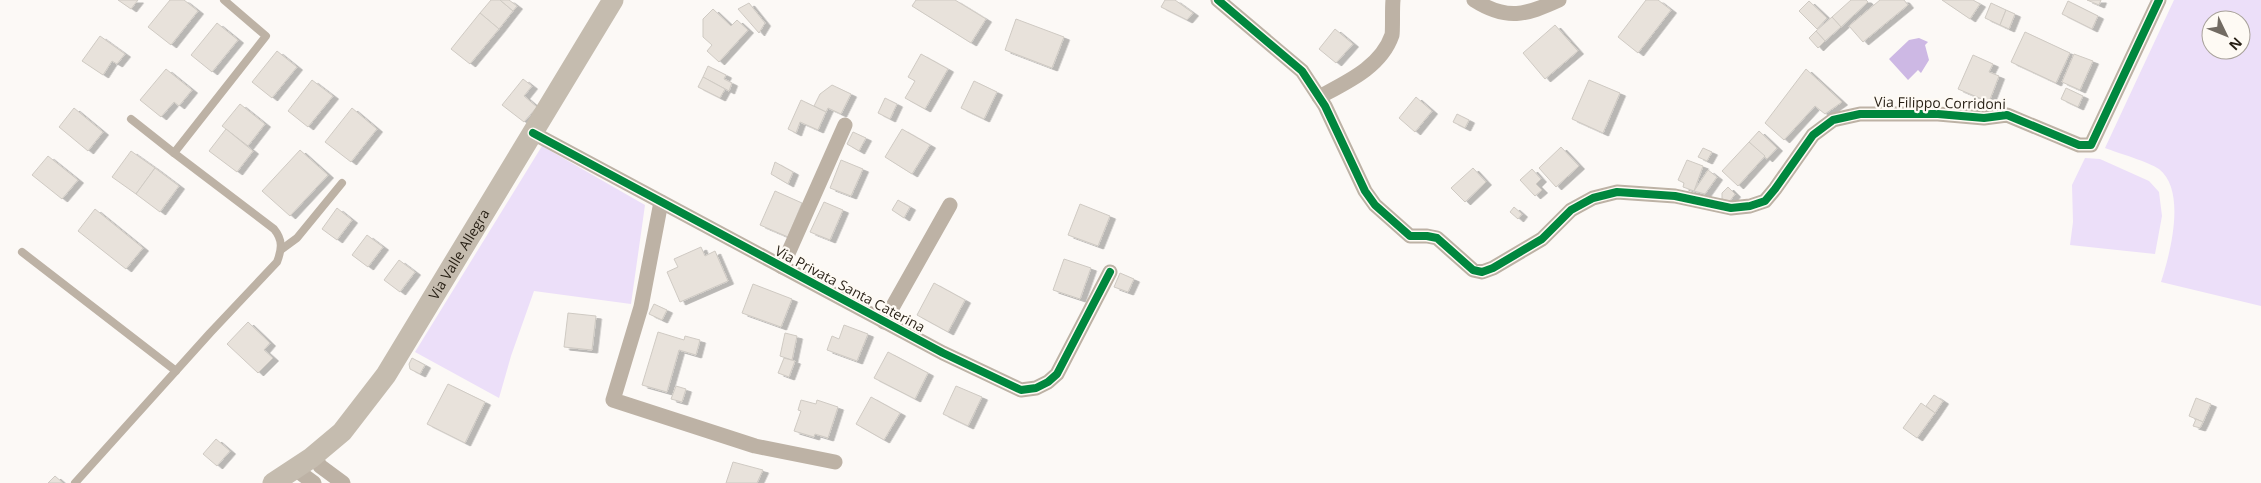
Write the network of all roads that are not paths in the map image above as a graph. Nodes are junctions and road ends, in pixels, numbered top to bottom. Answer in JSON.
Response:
{"nodes":[{"id":1,"x":224,"y":0,"type":"edge"},
{"id":2,"x":613,"y":0,"type":"edge"},
{"id":3,"x":1218,"y":0,"type":"edge"},
{"id":4,"x":1393,"y":0,"type":"edge"},
{"id":5,"x":1474,"y":0,"type":"edge"},
{"id":6,"x":1559,"y":0,"type":"edge"},
{"id":7,"x":2159,"y":0,"type":"edge"},
{"id":8,"x":1319,"y":97,"type":"junction"},
{"id":9,"x":131,"y":119,"type":"dead end"},
{"id":10,"x":845,"y":125,"type":"dead end"},
{"id":11,"x":533,"y":133,"type":"junction"},
{"id":12,"x":174,"y":152,"type":"junction"},
{"id":13,"x":342,"y":183,"type":"dead end"},
{"id":14,"x":661,"y":202,"type":"junction"},
{"id":15,"x":950,"y":205,"type":"dead end"},
{"id":16,"x":282,"y":249,"type":"junction"},
{"id":17,"x":22,"y":252,"type":"dead end"},
{"id":18,"x":782,"y":267,"type":"junction"},
{"id":19,"x":1110,"y":272,"type":"dead end"},
{"id":20,"x":884,"y":322,"type":"junction"},
{"id":21,"x":176,"y":371,"type":"junction"},
{"id":22,"x":314,"y":454,"type":"junction"},
{"id":23,"x":835,"y":462,"type":"dead end"},
{"id":24,"x":295,"y":469,"type":"junction"},
{"id":25,"x":75,"y":483,"type":"edge"},
{"id":26,"x":273,"y":483,"type":"edge"},
{"id":27,"x":314,"y":483,"type":"edge"},
{"id":28,"x":343,"y":483,"type":"edge"}],
"edges":[{"from":1,"to":12,"type":"lane"},
{"from":2,"to":11,"type":"main road","name":"Via Valle Allegra"},
{"from":3,"to":8,"type":"street","name":"Via Filippo Corridoni"},
{"from":4,"to":8,"type":"street"},
{"from":5,"to":6,"type":"street"},
{"from":7,"to":8,"type":"street","name":"Via Filippo Corridoni"},
{"from":9,"to":12,"type":"lane"},
{"from":10,"to":18,"type":"street"},
{"from":11,"to":14,"type":"street","name":"Via Privata Santa Caterina"},
{"from":11,"to":22,"type":"main road","name":"Via Valle Allegra"},
{"from":12,"to":16,"type":"lane"},
{"from":13,"to":16,"type":"lane"},
{"from":14,"to":18,"type":"street","name":"Via Privata Santa Caterina"},
{"from":14,"to":23,"type":"street"},
{"from":15,"to":20,"type":"street"},
{"from":16,"to":21,"type":"lane"},
{"from":17,"to":21,"type":"lane"},
{"from":18,"to":20,"type":"street","name":"Via Privata Santa Caterina"},
{"from":19,"to":20,"type":"street","name":"Via Privata Santa Caterina"},
{"from":21,"to":25,"type":"lane"},
{"from":22,"to":24,"type":"main road","name":"Via Valle Allegra"},
{"from":22,"to":28,"type":"street"},
{"from":24,"to":26,"type":"main road","name":"Via Valle Allegra"},
{"from":24,"to":27,"type":"street"}]}
